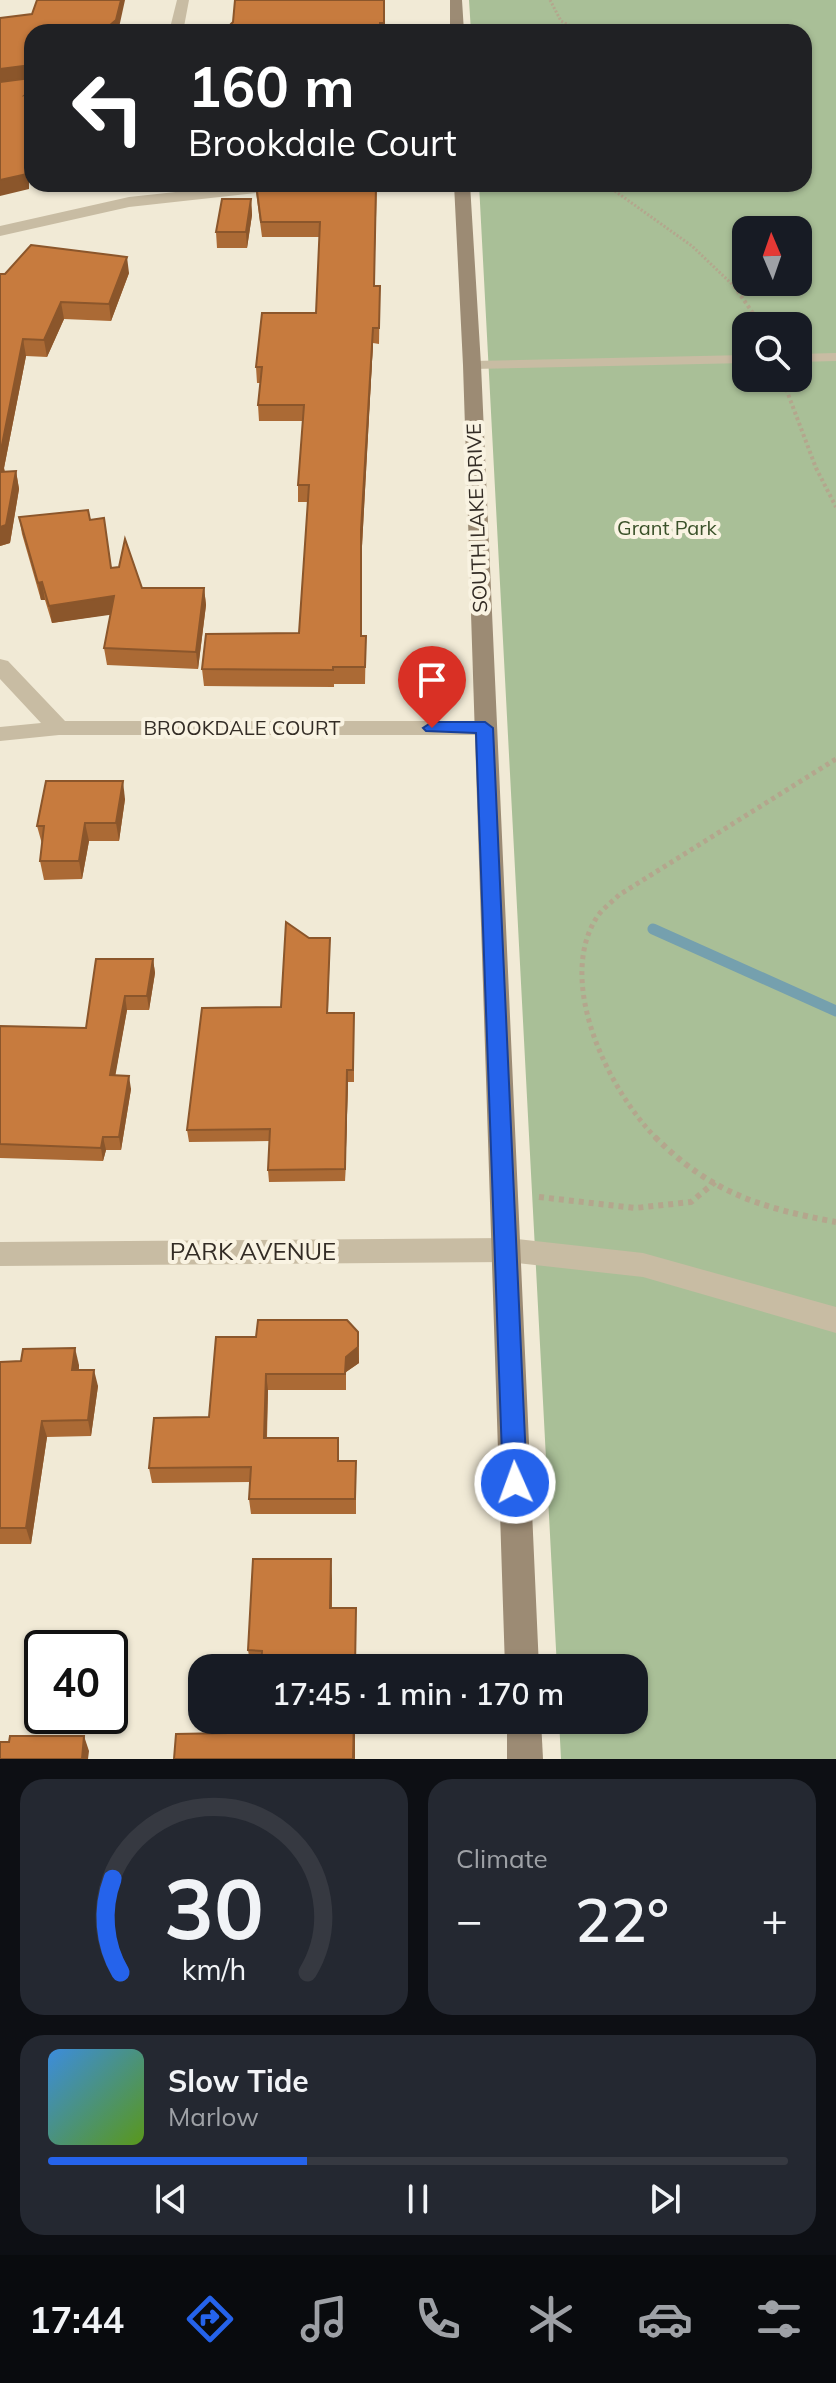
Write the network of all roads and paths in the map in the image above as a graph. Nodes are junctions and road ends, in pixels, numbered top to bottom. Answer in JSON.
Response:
{"nodes":[{"id":1,"x":183,"y":0,"type":"edge"},
{"id":2,"x":456,"y":0,"type":"edge"},
{"id":3,"x":550,"y":0,"type":"edge"},
{"id":4,"x":178,"y":24,"type":"edge"},
{"id":5,"x":457,"y":24,"type":"edge"},
{"id":6,"x":567,"y":24,"type":"edge"},
{"id":7,"x":219,"y":192,"type":"edge"},
{"id":8,"x":462,"y":192,"type":"edge"},
{"id":9,"x":616,"y":192,"type":"edge"},
{"id":10,"x":0,"y":231,"type":"edge"},
{"id":11,"x":755,"y":312,"type":"edge"},
{"id":12,"x":836,"y":357,"type":"edge"},
{"id":13,"x":812,"y":358,"type":"edge"},
{"id":14,"x":732,"y":359,"type":"edge"},
{"id":15,"x":472,"y":365,"type":"junction"},
{"id":16,"x":787,"y":392,"type":"edge"},
{"id":17,"x":836,"y":507,"type":"edge"},
{"id":18,"x":0,"y":666,"type":"edge"},
{"id":19,"x":59,"y":728,"type":"junction"},
{"id":20,"x":485,"y":728,"type":"junction"},
{"id":21,"x":0,"y":734,"type":"edge"},
{"id":22,"x":836,"y":759,"type":"edge"},
{"id":23,"x":715,"y":1182,"type":"junction"},
{"id":24,"x":539,"y":1197,"type":"dead end"},
{"id":25,"x":836,"y":1222,"type":"edge"},
{"id":26,"x":507,"y":1250,"type":"junction"},
{"id":27,"x":0,"y":1254,"type":"edge"},
{"id":28,"x":836,"y":1320,"type":"edge"},
{"id":29,"x":521,"y":1654,"type":"edge"},
{"id":30,"x":524,"y":1734,"type":"edge"},
{"id":31,"x":525,"y":1759,"type":"edge"}],
"edges":[{"from":1,"to":4,"type":"street"},
{"from":2,"to":5,"type":"street"},
{"from":3,"to":6,"type":"path"},
{"from":7,"to":10,"type":"street"},
{"from":8,"to":15,"type":"street","name":"SOUTH LAKE DRIVE"},
{"from":9,"to":11,"type":"path"},
{"from":12,"to":13,"type":"lane"},
{"from":14,"to":15,"type":"lane"},
{"from":15,"to":20,"type":"street","name":"SOUTH LAKE DRIVE"},
{"from":16,"to":17,"type":"path"},
{"from":18,"to":19,"type":"street"},
{"from":19,"to":20,"type":"street","name":"BROOKDALE COURT"},
{"from":19,"to":21,"type":"street","name":"BROOKDALE COURT"},
{"from":20,"to":26,"type":"street","name":"SOUTH LAKE DRIVE"},
{"from":22,"to":23,"type":"path"},
{"from":23,"to":24,"type":"path"},
{"from":23,"to":25,"type":"path"},
{"from":26,"to":27,"type":"street","name":"PARK AVENUE"},
{"from":26,"to":28,"type":"street","name":"PARK AVENUE"},
{"from":26,"to":29,"type":"street","name":"SOUTH LAKE DRIVE"},
{"from":30,"to":31,"type":"street"}]}
